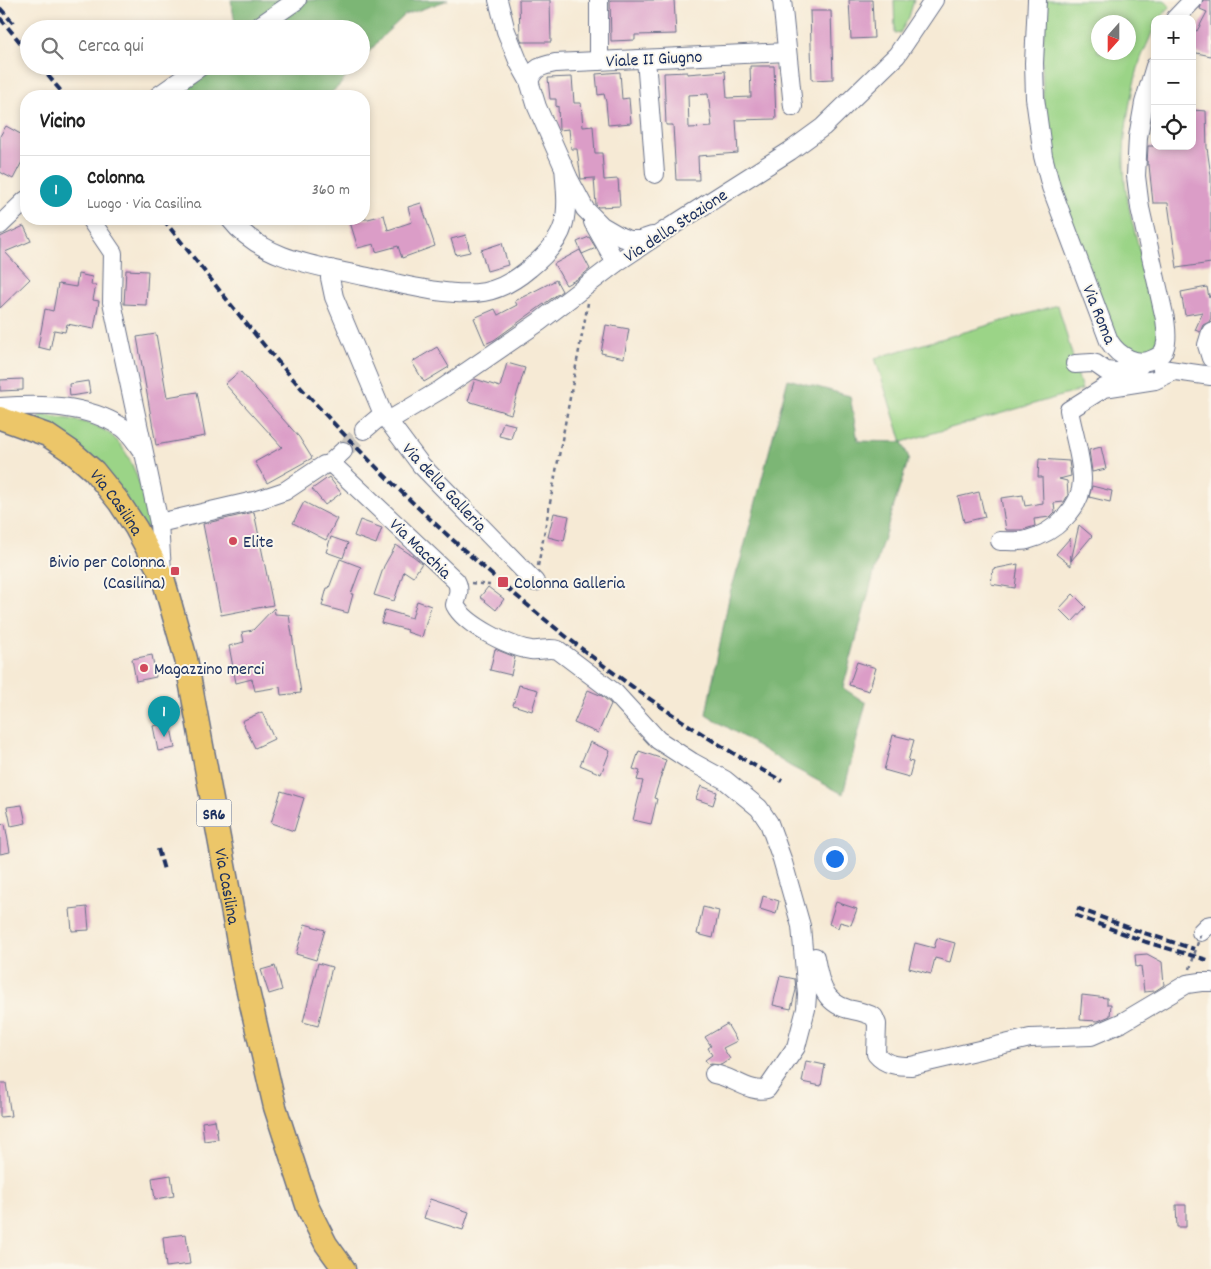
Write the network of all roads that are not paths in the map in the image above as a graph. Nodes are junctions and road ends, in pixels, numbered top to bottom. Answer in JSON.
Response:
{"nodes":[{"id":1,"x":297,"y":0,"type":"edge"},
{"id":2,"x":498,"y":0,"type":"edge"},
{"id":3,"x":599,"y":0,"type":"edge"},
{"id":4,"x":782,"y":0,"type":"edge"},
{"id":5,"x":934,"y":0,"type":"edge"},
{"id":6,"x":1037,"y":0,"type":"edge"},
{"id":7,"x":1193,"y":0,"type":"edge"},
{"id":8,"x":1180,"y":15,"type":"edge"},
{"id":9,"x":269,"y":20,"type":"edge"},
{"id":10,"x":787,"y":52,"type":"junction"},
{"id":11,"x":646,"y":59,"type":"junction"},
{"id":12,"x":599,"y":61,"type":"junction"},
{"id":13,"x":188,"y":75,"type":"edge"},
{"id":14,"x":1151,"y":79,"type":"edge"},
{"id":15,"x":529,"y":81,"type":"junction"},
{"id":16,"x":167,"y":90,"type":"edge"},
{"id":17,"x":793,"y":107,"type":"dead end"},
{"id":18,"x":564,"y":167,"type":"junction"},
{"id":19,"x":655,"y":174,"type":"dead end"},
{"id":20,"x":20,"y":206,"type":"edge"},
{"id":21,"x":585,"y":209,"type":"junction"},
{"id":22,"x":0,"y":225,"type":"edge"},
{"id":23,"x":94,"y":225,"type":"edge"},
{"id":24,"x":235,"y":225,"type":"edge"},
{"id":25,"x":664,"y":231,"type":"junction"},
{"id":26,"x":616,"y":263,"type":"junction"},
{"id":27,"x":331,"y":269,"type":"junction"},
{"id":28,"x":1211,"y":332,"type":"edge"},
{"id":29,"x":1211,"y":358,"type":"edge"},
{"id":30,"x":1142,"y":362,"type":"junction"},
{"id":31,"x":1075,"y":364,"type":"dead end"},
{"id":32,"x":1172,"y":372,"type":"junction"},
{"id":33,"x":1211,"y":376,"type":"edge"},
{"id":34,"x":0,"y":407,"type":"edge"},
{"id":35,"x":0,"y":418,"type":"edge"},
{"id":36,"x":385,"y":418,"type":"junction"},
{"id":37,"x":364,"y":430,"type":"tunnel mouth"},
{"id":38,"x":343,"y":451,"type":"tunnel mouth"},
{"id":39,"x":144,"y":453,"type":"junction"},
{"id":40,"x":329,"y":464,"type":"junction"},
{"id":41,"x":159,"y":523,"type":"junction"},
{"id":42,"x":1000,"y":541,"type":"dead end"},
{"id":43,"x":163,"y":578,"type":"junction"},
{"id":44,"x":535,"y":582,"type":"road end"},
{"id":45,"x":801,"y":926,"type":"junction"},
{"id":46,"x":1211,"y":982,"type":"edge"},
{"id":47,"x":714,"y":1074,"type":"dead end"},
{"id":48,"x":344,"y":1269,"type":"edge"}],
"edges":[{"from":1,"to":9,"type":"street"},
{"from":2,"to":15,"type":"street"},
{"from":3,"to":12,"type":"street"},
{"from":4,"to":10,"type":"street"},
{"from":5,"to":25,"type":"street","name":"Via della Stazione"},
{"from":6,"to":30,"type":"street","name":"Via Roma"},
{"from":7,"to":8,"type":"street"},
{"from":10,"to":11,"type":"street","name":"Viale II Giugno"},
{"from":10,"to":17,"type":"street"},
{"from":11,"to":12,"type":"street","name":"Viale II Giugno"},
{"from":11,"to":19,"type":"street"},
{"from":12,"to":15,"type":"street","name":"Viale II Giugno"},
{"from":13,"to":16,"type":"street"},
{"from":14,"to":30,"type":"street"},
{"from":15,"to":18,"type":"street"},
{"from":18,"to":21,"type":"street"},
{"from":18,"to":27,"type":"street"},
{"from":20,"to":22,"type":"street"},
{"from":21,"to":25,"type":"street"},
{"from":21,"to":26,"type":"street"},
{"from":23,"to":39,"type":"street"},
{"from":24,"to":27,"type":"street"},
{"from":25,"to":26,"type":"street","name":"Via della Stazione"},
{"from":26,"to":36,"type":"street","name":"Via della Stazione"},
{"from":27,"to":36,"type":"street","name":"Via della Galleria"},
{"from":28,"to":29,"type":"street"},
{"from":30,"to":31,"type":"street"},
{"from":30,"to":32,"type":"street","name":"Via Roma"},
{"from":32,"to":33,"type":"street"},
{"from":32,"to":42,"type":"street"},
{"from":34,"to":39,"type":"street"},
{"from":35,"to":43,"type":"main road","name":"Via Casilina","number":"SR6"},
{"from":36,"to":37,"type":"street","name":"Via della Stazione"},
{"from":36,"to":44,"type":"street","name":"Via della Galleria"},
{"from":38,"to":40,"type":"street"},
{"from":39,"to":41,"type":"street"},
{"from":40,"to":41,"type":"street"},
{"from":40,"to":45,"type":"street","name":"Via Macchia"},
{"from":41,"to":43,"type":"street"},
{"from":43,"to":48,"type":"main road","name":"Via Casilina","number":"SR6"},
{"from":45,"to":46,"type":"street"},
{"from":45,"to":47,"type":"street"}]}
